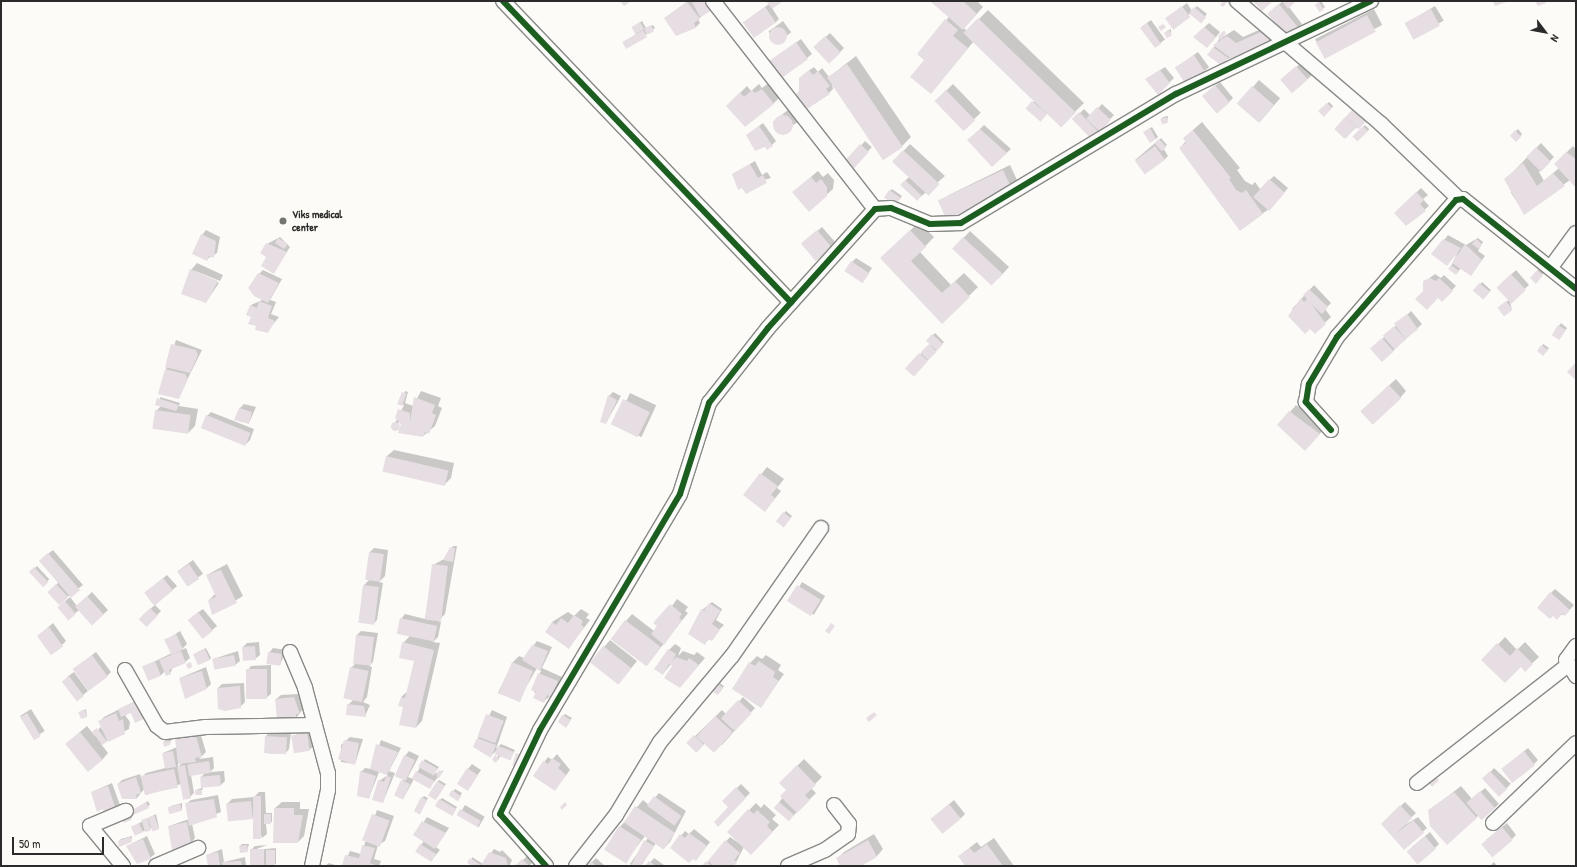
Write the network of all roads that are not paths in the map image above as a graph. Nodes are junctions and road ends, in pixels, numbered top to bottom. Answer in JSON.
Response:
{"nodes":[{"id":1,"x":503,"y":1,"type":"edge"},
{"id":2,"x":713,"y":1,"type":"edge"},
{"id":3,"x":1237,"y":1,"type":"edge"},
{"id":4,"x":1371,"y":1,"type":"edge"},
{"id":5,"x":1285,"y":42,"type":"junction"},
{"id":6,"x":1459,"y":198,"type":"junction"},
{"id":7,"x":874,"y":209,"type":"junction"},
{"id":8,"x":1576,"y":233,"type":"edge"},
{"id":9,"x":1551,"y":266,"type":"junction"},
{"id":10,"x":1576,"y":289,"type":"edge"},
{"id":11,"x":791,"y":302,"type":"junction"},
{"id":12,"x":1330,"y":430,"type":"dead end"},
{"id":13,"x":821,"y":528,"type":"dead end"},
{"id":14,"x":1576,"y":646,"type":"edge"},
{"id":15,"x":290,"y":652,"type":"dead end"},
{"id":16,"x":125,"y":670,"type":"dead end"},
{"id":17,"x":1571,"y":671,"type":"edge"},
{"id":18,"x":315,"y":725,"type":"junction"},
{"id":19,"x":1576,"y":743,"type":"edge"},
{"id":20,"x":1417,"y":783,"type":"dead end"},
{"id":21,"x":834,"y":805,"type":"dead end"},
{"id":22,"x":126,"y":811,"type":"dead end"},
{"id":23,"x":1493,"y":823,"type":"dead end"},
{"id":24,"x":198,"y":848,"type":"dead end"},
{"id":25,"x":122,"y":866,"type":"edge"},
{"id":26,"x":156,"y":866,"type":"edge"},
{"id":27,"x":312,"y":866,"type":"edge"},
{"id":28,"x":546,"y":866,"type":"edge"},
{"id":29,"x":576,"y":866,"type":"edge"},
{"id":30,"x":788,"y":866,"type":"edge"}],
"edges":[{"from":1,"to":11,"type":"street"},
{"from":2,"to":7,"type":"street"},
{"from":3,"to":5,"type":"street"},
{"from":4,"to":5,"type":"street"},
{"from":5,"to":6,"type":"street"},
{"from":5,"to":7,"type":"street"},
{"from":6,"to":9,"type":"street"},
{"from":6,"to":12,"type":"street"},
{"from":7,"to":11,"type":"street"},
{"from":8,"to":9,"type":"street"},
{"from":9,"to":10,"type":"street"},
{"from":11,"to":28,"type":"street"},
{"from":13,"to":29,"type":"street"},
{"from":14,"to":17,"type":"street"},
{"from":15,"to":18,"type":"street"},
{"from":16,"to":18,"type":"street"},
{"from":17,"to":20,"type":"street"},
{"from":18,"to":27,"type":"street"},
{"from":19,"to":23,"type":"street"},
{"from":21,"to":30,"type":"street"},
{"from":22,"to":25,"type":"street"},
{"from":24,"to":26,"type":"street"}]}
